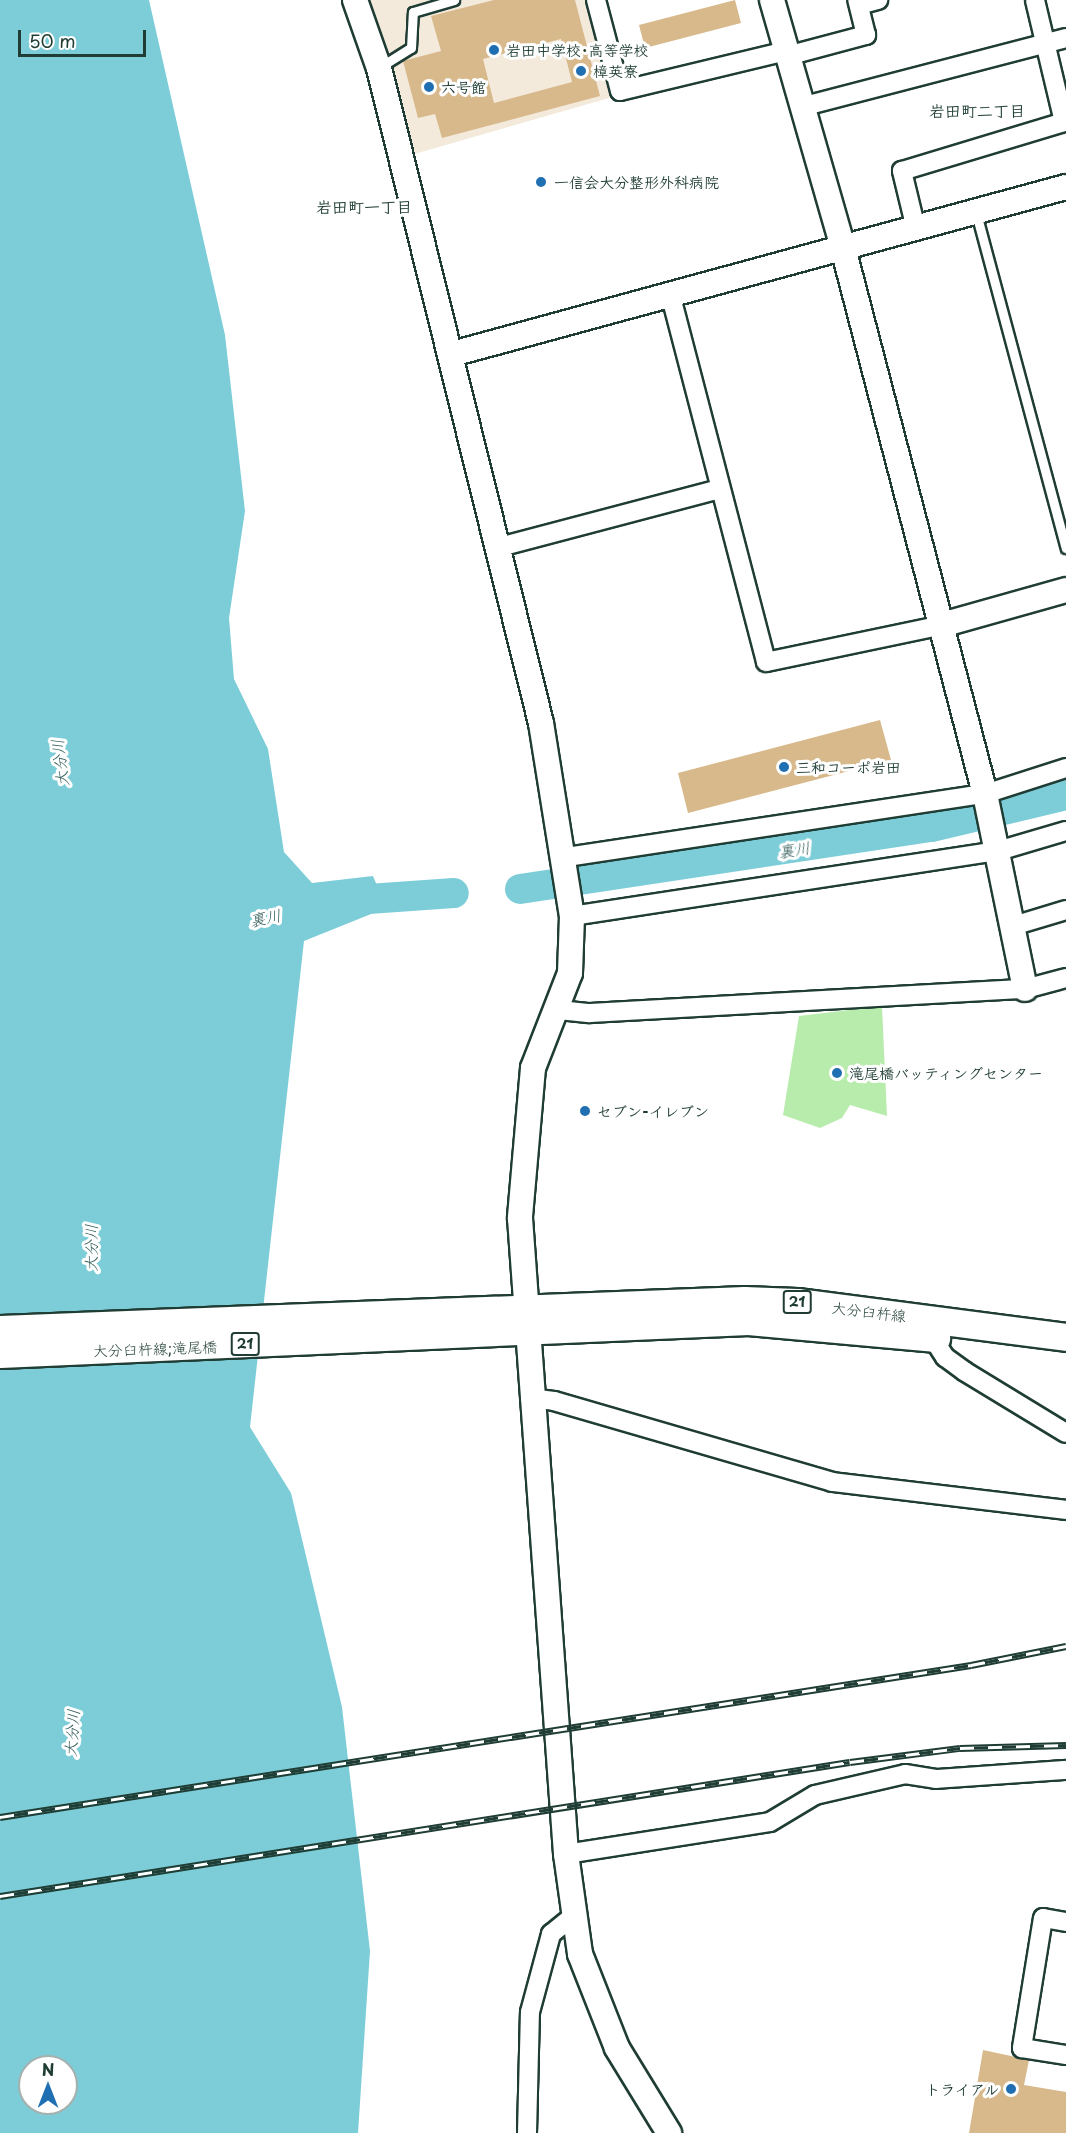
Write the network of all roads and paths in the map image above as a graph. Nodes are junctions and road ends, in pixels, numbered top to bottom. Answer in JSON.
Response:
{"nodes":[{"id":1,"x":355,"y":0,"type":"edge"},
{"id":2,"x":454,"y":0,"type":"edge"},
{"id":3,"x":596,"y":0,"type":"edge"},
{"id":4,"x":772,"y":0,"type":"edge"},
{"id":5,"x":879,"y":0,"type":"edge"},
{"id":6,"x":1035,"y":0,"type":"edge"},
{"id":7,"x":858,"y":2,"type":"edge"},
{"id":8,"x":1066,"y":38,"type":"edge"},
{"id":9,"x":1044,"y":43,"type":"junction"},
{"id":10,"x":786,"y":54,"type":"junction"},
{"id":11,"x":379,"y":68,"type":"junction"},
{"id":12,"x":801,"y":107,"type":"junction"},
{"id":13,"x":1066,"y":186,"type":"edge"},
{"id":14,"x":976,"y":213,"type":"junction"},
{"id":15,"x":916,"y":228,"type":"junction"},
{"id":16,"x":843,"y":248,"type":"junction"},
{"id":17,"x":670,"y":293,"type":"junction"},
{"id":18,"x":452,"y":354,"type":"junction"},
{"id":19,"x":720,"y":489,"type":"junction"},
{"id":20,"x":496,"y":548,"type":"junction"},
{"id":21,"x":1066,"y":548,"type":"edge"},
{"id":22,"x":1066,"y":590,"type":"edge"},
{"id":23,"x":938,"y":626,"type":"junction"},
{"id":24,"x":1066,"y":768,"type":"edge"},
{"id":25,"x":986,"y":799,"type":"junction"},
{"id":26,"x":1066,"y":831,"type":"edge"},
{"id":27,"x":997,"y":845,"type":"junction"},
{"id":28,"x":560,"y":862,"type":"junction"},
{"id":29,"x":569,"y":905,"type":"junction"},
{"id":30,"x":1066,"y":910,"type":"edge"},
{"id":31,"x":1013,"y":926,"type":"junction"},
{"id":32,"x":1066,"y":978,"type":"edge"},
{"id":33,"x":1025,"y":989,"type":"junction"},
{"id":34,"x":559,"y":1010,"type":"junction"},
{"id":35,"x":527,"y":1319,"type":"junction"},
{"id":36,"x":490,"y":1321,"type":"junction"},
{"id":37,"x":0,"y":1329,"type":"edge"},
{"id":38,"x":932,"y":1337,"type":"junction"},
{"id":39,"x":1066,"y":1337,"type":"edge"},
{"id":40,"x":0,"y":1354,"type":"edge"},
{"id":41,"x":1066,"y":1356,"type":"edge"},
{"id":42,"x":530,"y":1398,"type":"junction"},
{"id":43,"x":1066,"y":1433,"type":"edge"},
{"id":44,"x":1066,"y":1510,"type":"edge"},
{"id":45,"x":1066,"y":1770,"type":"edge"},
{"id":46,"x":566,"y":1854,"type":"junction"},
{"id":47,"x":572,"y":1917,"type":"junction"},
{"id":48,"x":1066,"y":1922,"type":"edge"},
{"id":49,"x":1066,"y":2055,"type":"edge"},
{"id":50,"x":526,"y":2133,"type":"edge"},
{"id":51,"x":669,"y":2133,"type":"edge"}],
"edges":[{"from":1,"to":11,"type":"street"},
{"from":2,"to":11,"type":"lane"},
{"from":3,"to":10,"type":"street"},
{"from":4,"to":10,"type":"street"},
{"from":5,"to":7,"type":"street"},
{"from":6,"to":9,"type":"street"},
{"from":7,"to":10,"type":"street"},
{"from":8,"to":9,"type":"street"},
{"from":9,"to":12,"type":"street"},
{"from":9,"to":15,"type":"street"},
{"from":10,"to":12,"type":"street"},
{"from":11,"to":18,"type":"street"},
{"from":12,"to":16,"type":"street"},
{"from":13,"to":14,"type":"street"},
{"from":14,"to":15,"type":"street"},
{"from":14,"to":21,"type":"lane"},
{"from":15,"to":16,"type":"street"},
{"from":16,"to":17,"type":"street"},
{"from":16,"to":23,"type":"street"},
{"from":17,"to":18,"type":"street"},
{"from":17,"to":19,"type":"street"},
{"from":18,"to":20,"type":"street"},
{"from":19,"to":20,"type":"street"},
{"from":19,"to":23,"type":"street"},
{"from":20,"to":28,"type":"street"},
{"from":22,"to":23,"type":"street"},
{"from":23,"to":25,"type":"street"},
{"from":24,"to":25,"type":"street"},
{"from":25,"to":27,"type":"street"},
{"from":25,"to":28,"type":"street"},
{"from":26,"to":27,"type":"street"},
{"from":27,"to":29,"type":"street"},
{"from":27,"to":31,"type":"street"},
{"from":28,"to":29,"type":"street"},
{"from":29,"to":34,"type":"street"},
{"from":30,"to":31,"type":"street"},
{"from":31,"to":33,"type":"street"},
{"from":32,"to":33,"type":"street"},
{"from":33,"to":34,"type":"street"},
{"from":34,"to":35,"type":"street"},
{"from":35,"to":36,"type":"main road","number":"21"},
{"from":35,"to":38,"type":"main road","name":"大分臼杵線","number":"21"},
{"from":35,"to":39,"type":"main road","name":"大分臼杵線","number":"21"},
{"from":35,"to":42,"type":"street"},
{"from":36,"to":37,"type":"main road","name":"大分臼杵線;滝尾橋","number":"21"},
{"from":36,"to":40,"type":"main road","name":"大分臼杵線;滝尾橋","number":"21"},
{"from":38,"to":41,"type":"main road","name":"大分臼杵線","number":"21"},
{"from":38,"to":43,"type":"street"},
{"from":42,"to":44,"type":"street"},
{"from":42,"to":46,"type":"street"},
{"from":45,"to":46,"type":"street"},
{"from":46,"to":47,"type":"street"},
{"from":47,"to":50,"type":"street"},
{"from":47,"to":51,"type":"street"},
{"from":48,"to":49,"type":"street"}]}
